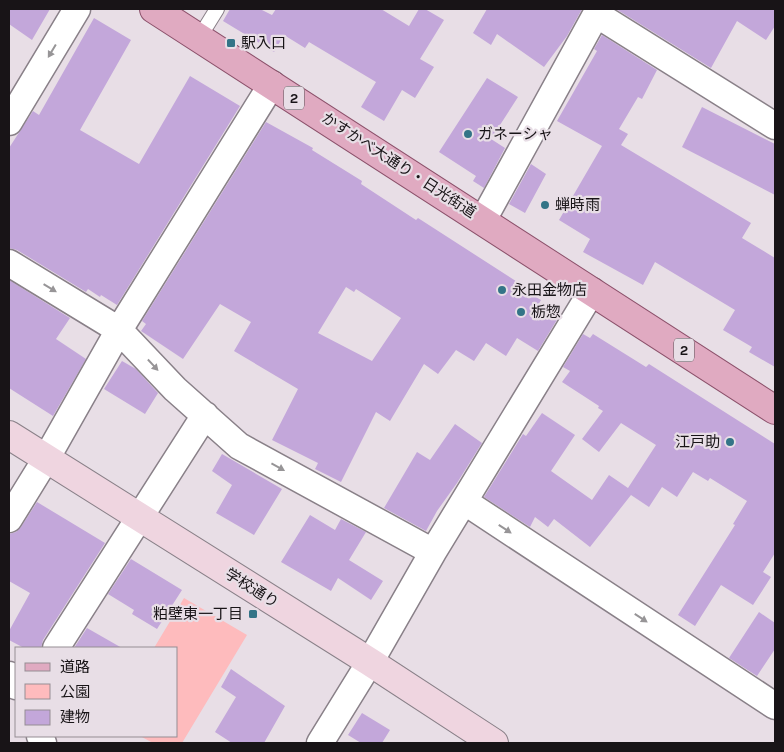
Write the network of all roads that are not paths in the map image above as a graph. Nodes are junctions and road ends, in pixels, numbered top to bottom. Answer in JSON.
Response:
{"nodes":[{"id":1,"x":77,"y":9,"type":"edge"},
{"id":2,"x":154,"y":9,"type":"edge"},
{"id":3,"x":217,"y":9,"type":"edge"},
{"id":4,"x":598,"y":12,"type":"edge"},
{"id":5,"x":199,"y":38,"type":"junction"},
{"id":6,"x":272,"y":84,"type":"junction"},
{"id":7,"x":9,"y":122,"type":"edge"},
{"id":8,"x":775,"y":126,"type":"edge"},
{"id":9,"x":483,"y":220,"type":"junction"},
{"id":10,"x":9,"y":262,"type":"edge"},
{"id":11,"x":592,"y":290,"type":"junction"},
{"id":12,"x":120,"y":330,"type":"junction"},
{"id":13,"x":775,"y":410,"type":"edge"},
{"id":14,"x":205,"y":416,"type":"junction"},
{"id":15,"x":9,"y":435,"type":"edge"},
{"id":16,"x":46,"y":459,"type":"junction"},
{"id":17,"x":465,"y":502,"type":"junction"},
{"id":18,"x":140,"y":517,"type":"junction"},
{"id":19,"x":9,"y":519,"type":"edge"},
{"id":20,"x":433,"y":552,"type":"junction"},
{"id":21,"x":57,"y":647,"type":"edge"},
{"id":22,"x":370,"y":662,"type":"junction"},
{"id":23,"x":775,"y":706,"type":"edge"},
{"id":24,"x":320,"y":743,"type":"edge"},
{"id":25,"x":494,"y":743,"type":"edge"}],
"edges":[{"from":1,"to":7,"type":"street","one_way":true},
{"from":2,"to":5,"type":"main road","name":"かすかべ大通り・日光街道","number":"2"},
{"from":3,"to":5,"type":"lane"},
{"from":4,"to":8,"type":"street"},
{"from":4,"to":9,"type":"street"},
{"from":5,"to":6,"type":"main road","name":"かすかべ大通り・日光街道","number":"2"},
{"from":6,"to":9,"type":"main road","name":"かすかべ大通り・日光街道","number":"2"},
{"from":6,"to":12,"type":"street"},
{"from":9,"to":11,"type":"main road","name":"かすかべ大通り・日光街道","number":"2"},
{"from":10,"to":12,"type":"street","one_way":true},
{"from":11,"to":13,"type":"main road","number":"2"},
{"from":11,"to":17,"type":"street"},
{"from":12,"to":14,"type":"street","one_way":true},
{"from":12,"to":16,"type":"street"},
{"from":14,"to":18,"type":"street"},
{"from":14,"to":20,"type":"street","one_way":true},
{"from":15,"to":16,"type":"street","name":"学校通り"},
{"from":16,"to":18,"type":"street","name":"学校通り"},
{"from":16,"to":19,"type":"street"},
{"from":17,"to":20,"type":"street"},
{"from":17,"to":23,"type":"street","one_way":true},
{"from":18,"to":21,"type":"street"},
{"from":18,"to":22,"type":"street","name":"学校通り"},
{"from":20,"to":22,"type":"street"},
{"from":22,"to":24,"type":"street"},
{"from":22,"to":25,"type":"street","name":"学校通り"}]}
